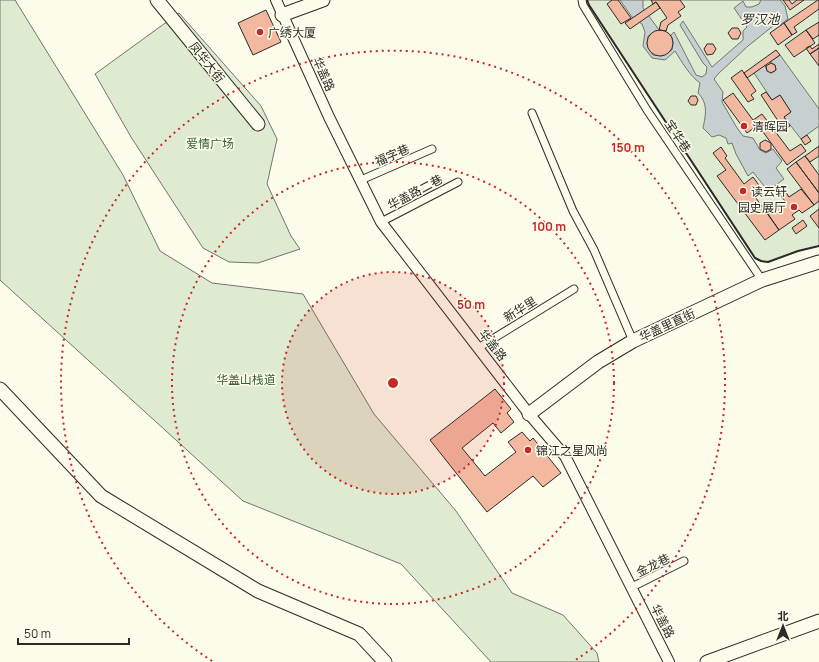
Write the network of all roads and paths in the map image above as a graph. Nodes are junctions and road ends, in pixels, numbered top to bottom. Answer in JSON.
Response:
{"nodes":[{"id":1,"x":157,"y":0,"type":"edge"},
{"id":2,"x":276,"y":0,"type":"edge"},
{"id":3,"x":323,"y":0,"type":"edge"},
{"id":4,"x":582,"y":0,"type":"edge"},
{"id":5,"x":282,"y":15,"type":"junction"},
{"id":6,"x":532,"y":113,"type":"dead end"},
{"id":7,"x":258,"y":124,"type":"dead end"},
{"id":8,"x":432,"y":149,"type":"dead end"},
{"id":9,"x":361,"y":180,"type":"junction"},
{"id":10,"x":458,"y":182,"type":"dead end"},
{"id":11,"x":381,"y":222,"type":"junction"},
{"id":12,"x":819,"y":262,"type":"edge"},
{"id":13,"x":762,"y":280,"type":"junction"},
{"id":14,"x":574,"y":289,"type":"dead end"},
{"id":15,"x":634,"y":341,"type":"junction"},
{"id":16,"x":478,"y":348,"type":"junction"},
{"id":17,"x":0,"y":389,"type":"edge"},
{"id":18,"x":529,"y":414,"type":"junction"},
{"id":19,"x":684,"y":562,"type":"dead end"},
{"id":20,"x":632,"y":588,"type":"junction"},
{"id":21,"x":819,"y":621,"type":"edge"},
{"id":22,"x":385,"y":662,"type":"edge"},
{"id":23,"x":669,"y":662,"type":"edge"},
{"id":24,"x":707,"y":662,"type":"edge"}],
"edges":[{"from":1,"to":7,"type":"street","name":"凤华大街"},
{"from":2,"to":5,"type":"street","name":"华盖路"},
{"from":3,"to":5,"type":"street"},
{"from":4,"to":13,"type":"lane","name":"宝华巷"},
{"from":5,"to":9,"type":"street","name":"华盖路"},
{"from":6,"to":15,"type":"lane"},
{"from":8,"to":9,"type":"lane","name":"福字巷"},
{"from":9,"to":11,"type":"street","name":"华盖路"},
{"from":10,"to":11,"type":"lane","name":"华盖路二巷"},
{"from":11,"to":16,"type":"street","name":"华盖路"},
{"from":12,"to":13,"type":"street","name":"华盖里直街"},
{"from":13,"to":15,"type":"street","name":"华盖里直街"},
{"from":14,"to":16,"type":"lane","name":"新华里"},
{"from":15,"to":18,"type":"street","name":"华盖里直街"},
{"from":16,"to":18,"type":"street","name":"华盖路"},
{"from":17,"to":22,"type":"street"},
{"from":18,"to":20,"type":"street","name":"华盖路"},
{"from":19,"to":20,"type":"lane","name":"金龙巷"},
{"from":20,"to":23,"type":"street","name":"华盖路"},
{"from":21,"to":24,"type":"street"}]}
